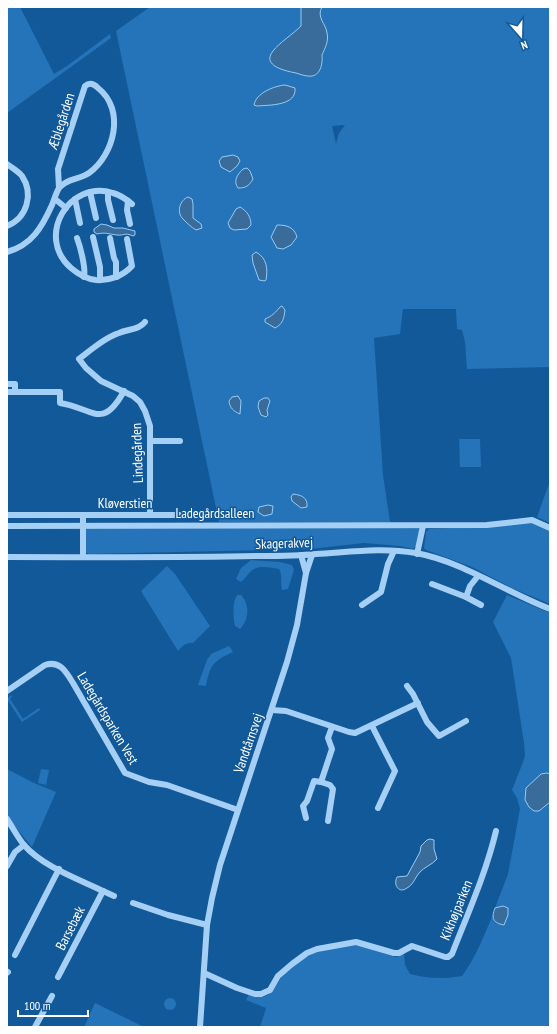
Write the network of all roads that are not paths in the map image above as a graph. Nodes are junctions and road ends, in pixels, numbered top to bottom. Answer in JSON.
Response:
{"nodes":[{"id":1,"x":7,"y":164,"type":"edge"},
{"id":2,"x":58,"y":177,"type":"junction"},
{"id":3,"x":70,"y":180,"type":"junction"},
{"id":4,"x":59,"y":188,"type":"junction"},
{"id":5,"x":90,"y":192,"type":"junction"},
{"id":6,"x":108,"y":192,"type":"junction"},
{"id":7,"x":55,"y":199,"type":"junction"},
{"id":8,"x":75,"y":199,"type":"junction"},
{"id":9,"x":66,"y":208,"type":"junction"},
{"id":10,"x":96,"y":218,"type":"dead end"},
{"id":11,"x":113,"y":220,"type":"dead end"},
{"id":12,"x":80,"y":223,"type":"dead end"},
{"id":13,"x":130,"y":224,"type":"dead end"},
{"id":14,"x":7,"y":226,"type":"edge"},
{"id":15,"x":93,"y":237,"type":"dead end"},
{"id":16,"x":77,"y":238,"type":"dead end"},
{"id":17,"x":110,"y":238,"type":"dead end"},
{"id":18,"x":127,"y":238,"type":"dead end"},
{"id":19,"x":7,"y":252,"type":"edge"},
{"id":20,"x":117,"y":276,"type":"junction"},
{"id":21,"x":84,"y":277,"type":"junction"},
{"id":22,"x":100,"y":280,"type":"junction"},
{"id":23,"x":145,"y":322,"type":"dead end"},
{"id":24,"x":7,"y":384,"type":"edge"},
{"id":25,"x":124,"y":391,"type":"junction"},
{"id":26,"x":7,"y":392,"type":"edge"},
{"id":27,"x":15,"y":392,"type":"junction"},
{"id":28,"x":150,"y":441,"type":"junction"},
{"id":29,"x":180,"y":441,"type":"dead end"},
{"id":30,"x":7,"y":515,"type":"edge"},
{"id":31,"x":83,"y":515,"type":"junction"},
{"id":32,"x":150,"y":515,"type":"junction"},
{"id":33,"x":191,"y":515,"type":"dead end"},
{"id":34,"x":7,"y":526,"type":"edge"},
{"id":35,"x":83,"y":526,"type":"junction"},
{"id":36,"x":423,"y":526,"type":"junction"},
{"id":37,"x":550,"y":528,"type":"edge"},
{"id":38,"x":386,"y":550,"type":"junction"},
{"id":39,"x":394,"y":551,"type":"junction"},
{"id":40,"x":417,"y":554,"type":"junction"},
{"id":41,"x":301,"y":555,"type":"junction"},
{"id":42,"x":312,"y":555,"type":"junction"},
{"id":43,"x":7,"y":557,"type":"edge"},
{"id":44,"x":83,"y":557,"type":"junction"},
{"id":45,"x":388,"y":564,"type":"junction"},
{"id":46,"x":306,"y":573,"type":"junction"},
{"id":47,"x":476,"y":575,"type":"junction"},
{"id":48,"x":432,"y":584,"type":"dead end"},
{"id":49,"x":466,"y":597,"type":"junction"},
{"id":50,"x":362,"y":605,"type":"dead end"},
{"id":51,"x":481,"y":605,"type":"dead end"},
{"id":52,"x":550,"y":609,"type":"edge"},
{"id":53,"x":406,"y":686,"type":"dead end"},
{"id":54,"x":7,"y":691,"type":"edge"},
{"id":55,"x":418,"y":703,"type":"junction"},
{"id":56,"x":273,"y":707,"type":"junction"},
{"id":57,"x":466,"y":722,"type":"dead end"},
{"id":58,"x":372,"y":726,"type":"junction"},
{"id":59,"x":332,"y":727,"type":"junction"},
{"id":60,"x":320,"y":782,"type":"junction"},
{"id":61,"x":378,"y":808,"type":"dead end"},
{"id":62,"x":238,"y":810,"type":"junction"},
{"id":63,"x":306,"y":818,"type":"dead end"},
{"id":64,"x":7,"y":819,"type":"edge"},
{"id":65,"x":328,"y":821,"type":"dead end"},
{"id":66,"x":496,"y":830,"type":"dead end"},
{"id":67,"x":24,"y":845,"type":"junction"},
{"id":68,"x":7,"y":866,"type":"edge"},
{"id":69,"x":59,"y":869,"type":"junction"},
{"id":70,"x":103,"y":891,"type":"junction"},
{"id":71,"x":114,"y":896,"type":"dead end"},
{"id":72,"x":133,"y":903,"type":"dead end"},
{"id":73,"x":208,"y":922,"type":"junction"},
{"id":74,"x":15,"y":955,"type":"dead end"},
{"id":75,"x":204,"y":976,"type":"junction"},
{"id":76,"x":58,"y":977,"type":"dead end"},
{"id":77,"x":52,"y":996,"type":"dead end"},
{"id":78,"x":35,"y":1027,"type":"edge"},
{"id":79,"x":200,"y":1027,"type":"edge"}],
"edges":[{"from":1,"to":14,"type":"street"},
{"from":2,"to":3,"type":"street"},
{"from":2,"to":3,"type":"street","name":"Æblegården"},
{"from":2,"to":4,"type":"street","name":"Æblegården"},
{"from":3,"to":4,"type":"street","name":"Æblegården"},
{"from":4,"to":7,"type":"street"},
{"from":5,"to":6,"type":"street"},
{"from":5,"to":8,"type":"street"},
{"from":5,"to":10,"type":"street"},
{"from":6,"to":11,"type":"street"},
{"from":6,"to":13,"type":"street"},
{"from":7,"to":9,"type":"street"},
{"from":7,"to":19,"type":"street"},
{"from":8,"to":9,"type":"street"},
{"from":8,"to":12,"type":"street"},
{"from":9,"to":21,"type":"street"},
{"from":15,"to":22,"type":"street"},
{"from":16,"to":21,"type":"street"},
{"from":17,"to":20,"type":"street"},
{"from":18,"to":20,"type":"street"},
{"from":20,"to":22,"type":"street"},
{"from":21,"to":22,"type":"street"},
{"from":23,"to":25,"type":"street","name":"Lindegården"},
{"from":24,"to":27,"type":"street"},
{"from":25,"to":27,"type":"street"},
{"from":25,"to":28,"type":"street","name":"Lindegården"},
{"from":26,"to":27,"type":"street"},
{"from":28,"to":29,"type":"street"},
{"from":28,"to":32,"type":"street","name":"Lindegården"},
{"from":30,"to":31,"type":"street","name":"Kløverstien"},
{"from":31,"to":32,"type":"street","name":"Kløverstien"},
{"from":31,"to":35,"type":"street","name":"Kløverstien"},
{"from":32,"to":33,"type":"street","name":"Kløverstien"},
{"from":34,"to":35,"type":"street","name":"Ladegårdsalleen"},
{"from":35,"to":36,"type":"street","name":"Ladegårdsalleen"},
{"from":35,"to":44,"type":"street","name":"Kløverstien"},
{"from":36,"to":37,"type":"street","name":"Ladegårdsalleen"},
{"from":36,"to":40,"type":"street"},
{"from":38,"to":39,"type":"street","name":"Skagerakvej"},
{"from":38,"to":42,"type":"street","name":"Skagerakvej"},
{"from":38,"to":45,"type":"street"},
{"from":39,"to":40,"type":"street","name":"Skagerakvej"},
{"from":39,"to":45,"type":"street"},
{"from":40,"to":47,"type":"street","name":"Skagerakvej"},
{"from":41,"to":42,"type":"street","name":"Skagerakvej"},
{"from":41,"to":44,"type":"street","name":"Skagerakvej"},
{"from":41,"to":46,"type":"street","name":"Vandtårnsvej"},
{"from":42,"to":46,"type":"street","name":"Vandtårnsvej"},
{"from":43,"to":44,"type":"street","name":"Skagerakvej"},
{"from":45,"to":50,"type":"street"},
{"from":46,"to":56,"type":"street","name":"Vandtårnsvej"},
{"from":47,"to":49,"type":"street"},
{"from":47,"to":52,"type":"street","name":"Skagerakvej"},
{"from":48,"to":49,"type":"street"},
{"from":49,"to":51,"type":"street"},
{"from":53,"to":55,"type":"street"},
{"from":54,"to":62,"type":"street","name":"Ladegårdsparken Vest"},
{"from":55,"to":57,"type":"street"},
{"from":55,"to":58,"type":"street"},
{"from":56,"to":59,"type":"street"},
{"from":56,"to":62,"type":"street","name":"Vandtårnsvej"},
{"from":58,"to":59,"type":"street"},
{"from":58,"to":61,"type":"street"},
{"from":59,"to":60,"type":"street"},
{"from":60,"to":63,"type":"street"},
{"from":60,"to":65,"type":"street"},
{"from":62,"to":73,"type":"street","name":"Vandtårnsvej"},
{"from":64,"to":67,"type":"street"},
{"from":66,"to":75,"type":"street","name":"Kikhøjparken"},
{"from":67,"to":68,"type":"street"},
{"from":67,"to":69,"type":"street"},
{"from":69,"to":70,"type":"street"},
{"from":69,"to":74,"type":"street"},
{"from":70,"to":71,"type":"street"},
{"from":70,"to":76,"type":"street","name":"Barsebæk"},
{"from":72,"to":73,"type":"street"},
{"from":73,"to":75,"type":"street","name":"Vandtårnsvej"},
{"from":75,"to":79,"type":"street","name":"Vandtårnsvej"},
{"from":77,"to":78,"type":"street"}]}
